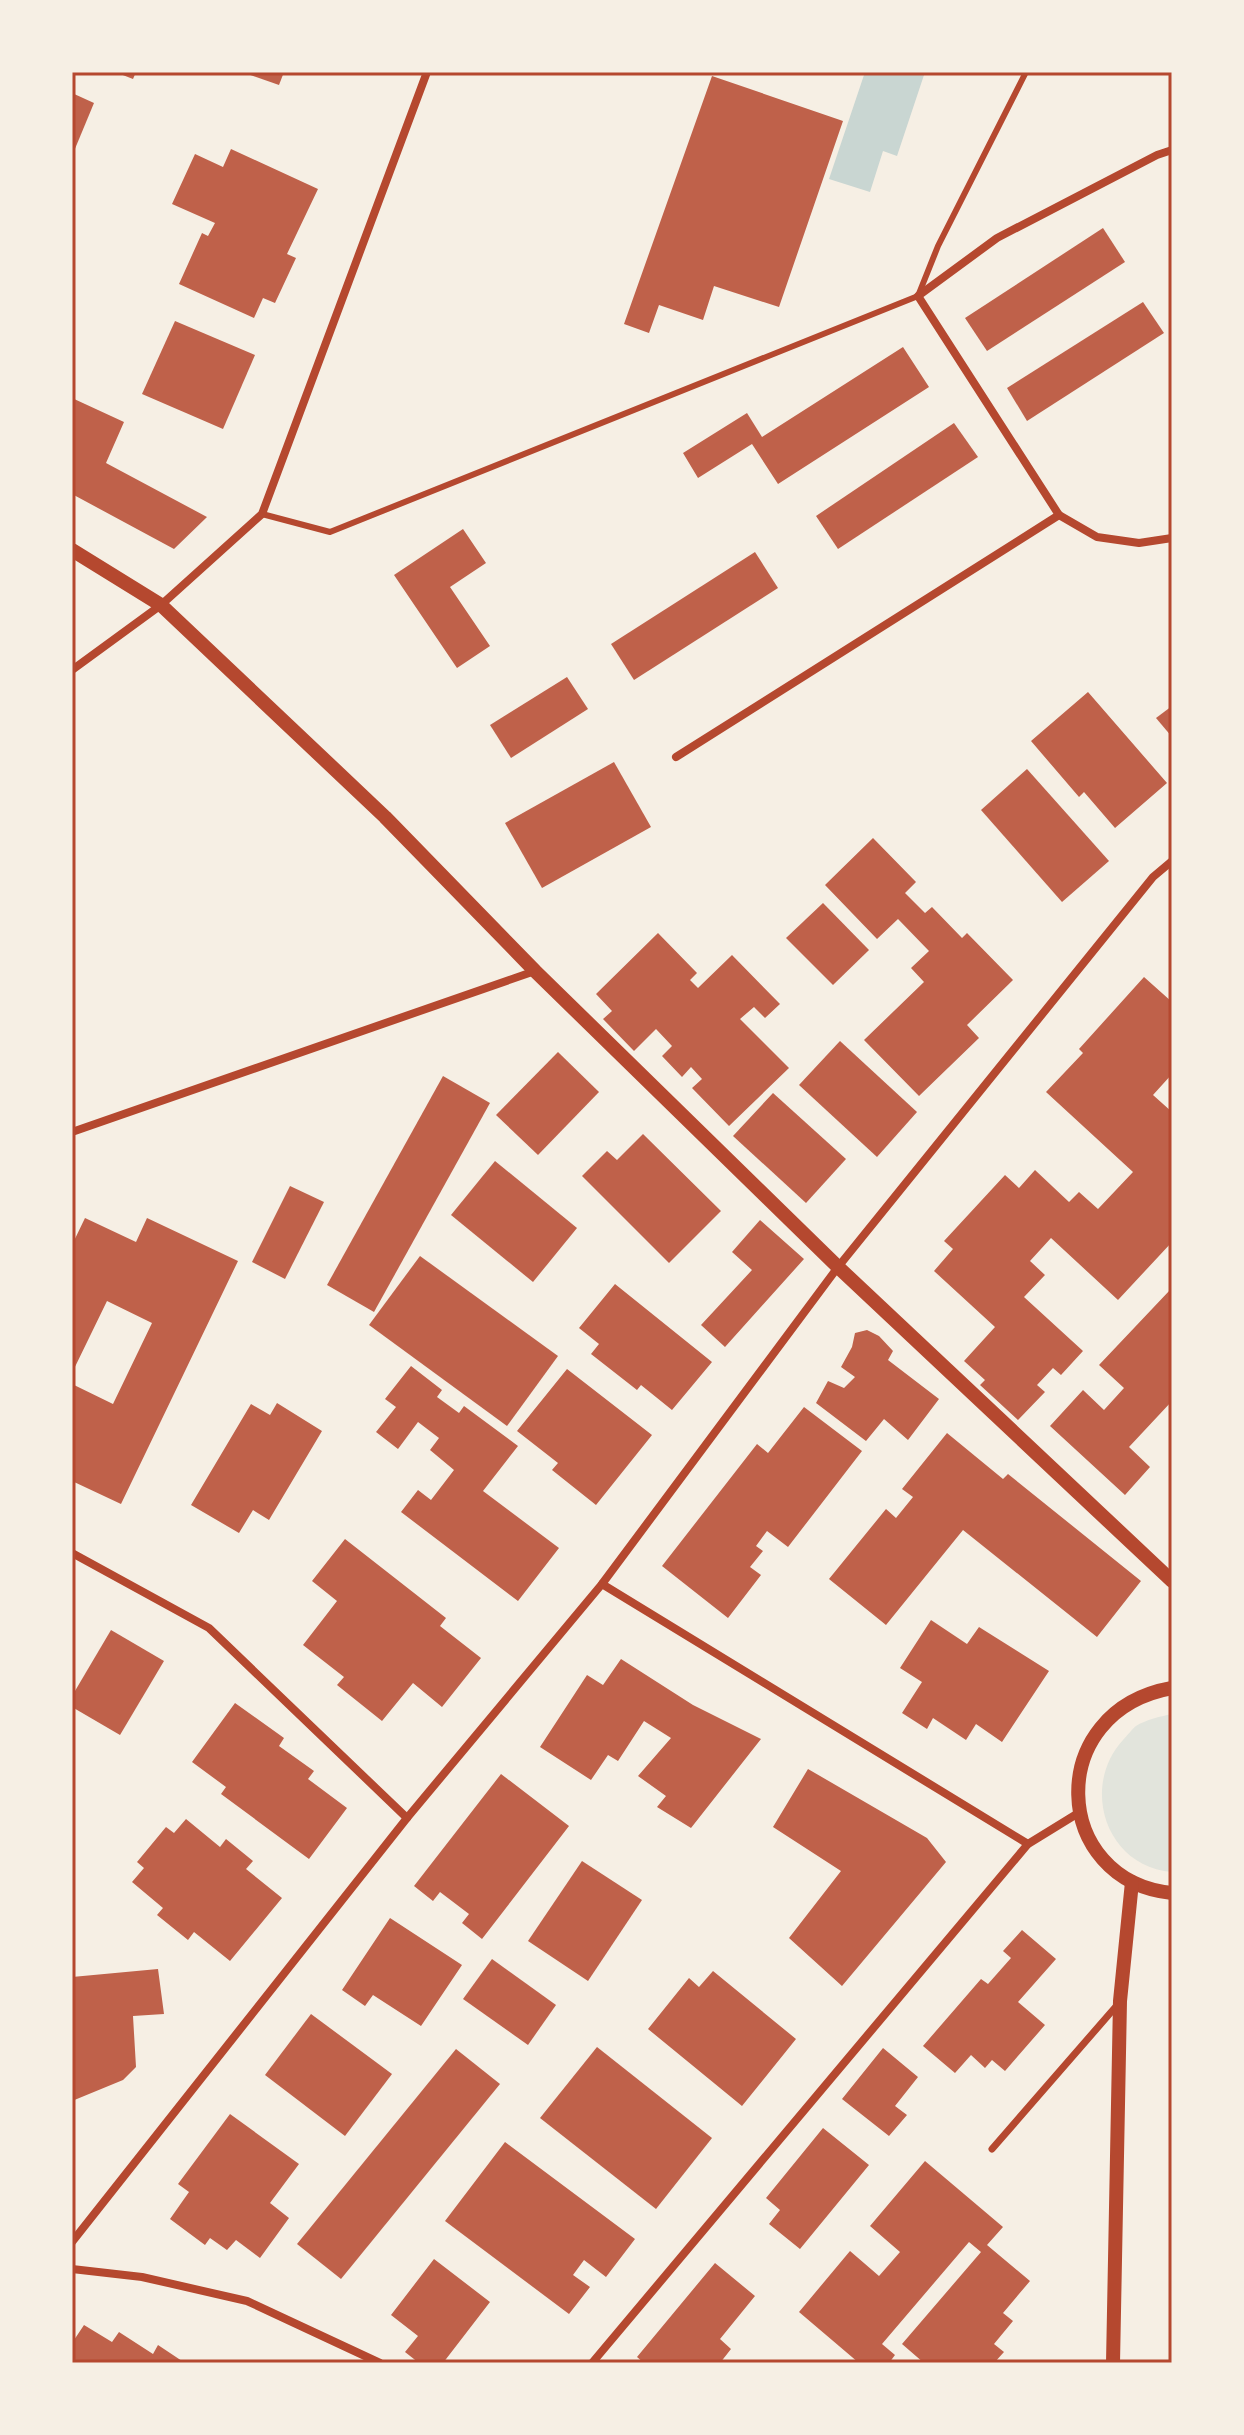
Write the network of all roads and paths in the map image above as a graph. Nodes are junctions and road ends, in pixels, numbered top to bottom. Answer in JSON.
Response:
{"nodes":[{"id":1,"x":427,"y":72,"type":"edge"},
{"id":2,"x":1026,"y":72,"type":"edge"},
{"id":3,"x":1172,"y":150,"type":"edge"},
{"id":4,"x":918,"y":296,"type":"junction"},
{"id":5,"x":262,"y":514,"type":"junction"},
{"id":6,"x":1059,"y":515,"type":"junction"},
{"id":7,"x":1172,"y":538,"type":"edge"},
{"id":8,"x":72,"y":550,"type":"edge"},
{"id":9,"x":161,"y":605,"type":"junction"},
{"id":10,"x":72,"y":670,"type":"edge"},
{"id":11,"x":676,"y":757,"type":"dead end"},
{"id":12,"x":1172,"y":861,"type":"edge"},
{"id":13,"x":535,"y":971,"type":"junction"},
{"id":14,"x":72,"y":1132,"type":"edge"},
{"id":15,"x":838,"y":1267,"type":"junction"},
{"id":16,"x":72,"y":1553,"type":"edge"},
{"id":17,"x":1172,"y":1581,"type":"edge"},
{"id":18,"x":602,"y":1584,"type":"junction"},
{"id":19,"x":1172,"y":1688,"type":"edge"},
{"id":20,"x":1080,"y":1812,"type":"junction"},
{"id":21,"x":407,"y":1818,"type":"junction"},
{"id":22,"x":1028,"y":1844,"type":"junction"},
{"id":23,"x":1132,"y":1882,"type":"junction"},
{"id":24,"x":1172,"y":1893,"type":"edge"},
{"id":25,"x":1120,"y":2001,"type":"junction"},
{"id":26,"x":992,"y":2149,"type":"dead end"},
{"id":27,"x":72,"y":2242,"type":"edge"},
{"id":28,"x":72,"y":2269,"type":"edge"},
{"id":29,"x":380,"y":2363,"type":"edge"},
{"id":30,"x":592,"y":2363,"type":"edge"},
{"id":31,"x":1113,"y":2363,"type":"edge"}],
"edges":[{"from":1,"to":5,"type":"street"},
{"from":2,"to":4,"type":"lane"},
{"from":3,"to":4,"type":"street"},
{"from":4,"to":5,"type":"lane"},
{"from":4,"to":6,"type":"street"},
{"from":5,"to":9,"type":"street"},
{"from":6,"to":7,"type":"street"},
{"from":6,"to":11,"type":"street"},
{"from":8,"to":9,"type":"street"},
{"from":9,"to":10,"type":"street"},
{"from":9,"to":13,"type":"street"},
{"from":12,"to":15,"type":"street"},
{"from":13,"to":14,"type":"street"},
{"from":13,"to":15,"type":"street"},
{"from":15,"to":17,"type":"street"},
{"from":15,"to":18,"type":"street"},
{"from":16,"to":21,"type":"street"},
{"from":18,"to":21,"type":"street"},
{"from":18,"to":22,"type":"street"},
{"from":19,"to":20,"type":"street"},
{"from":20,"to":22,"type":"street"},
{"from":20,"to":23,"type":"street"},
{"from":21,"to":27,"type":"street"},
{"from":22,"to":30,"type":"street"},
{"from":23,"to":24,"type":"street"},
{"from":23,"to":25,"type":"street"},
{"from":25,"to":26,"type":"street"},
{"from":25,"to":31,"type":"street"},
{"from":28,"to":29,"type":"street"}]}
